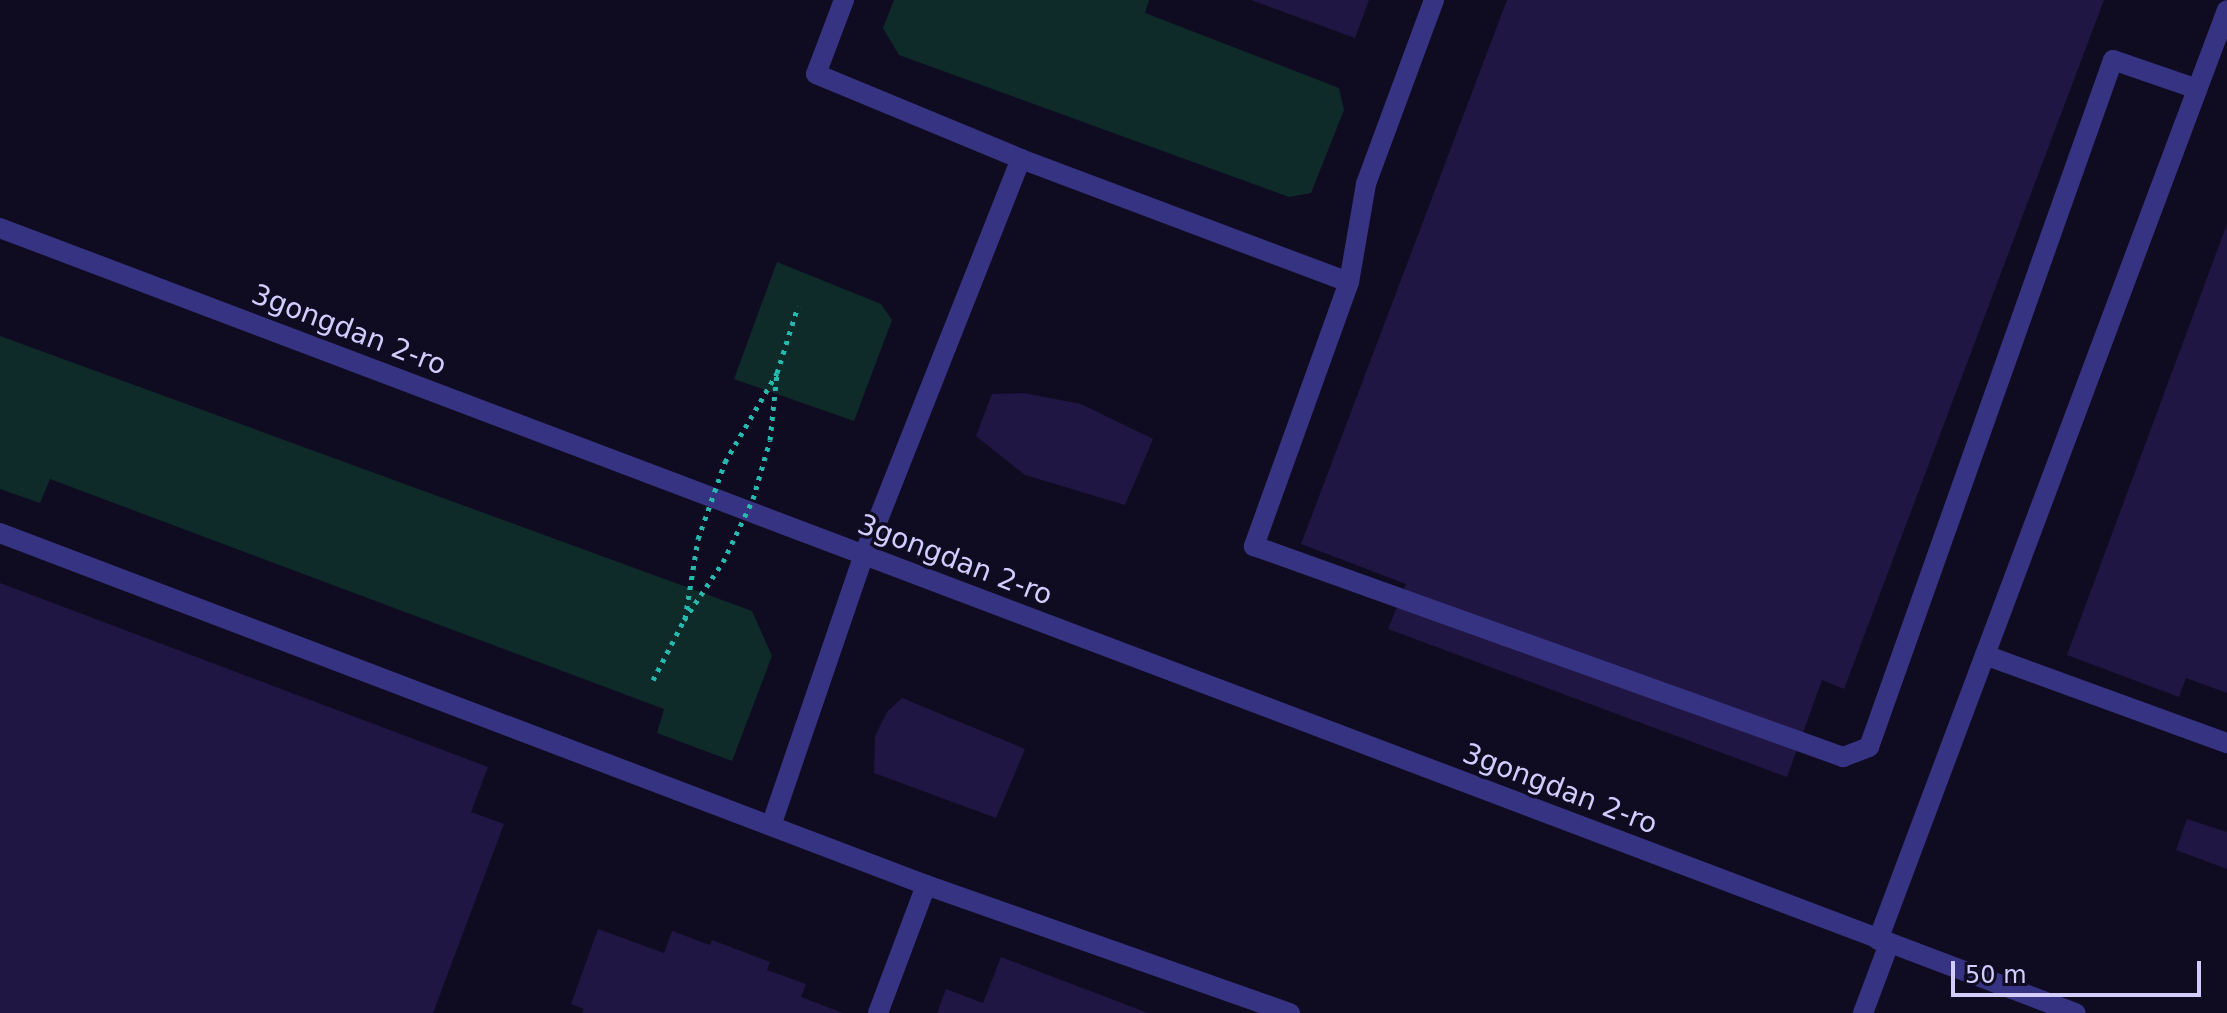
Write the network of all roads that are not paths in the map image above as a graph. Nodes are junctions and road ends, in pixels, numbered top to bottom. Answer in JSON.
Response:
{"nodes":[{"id":1,"x":844,"y":0,"type":"edge"},
{"id":2,"x":1434,"y":0,"type":"edge"},
{"id":3,"x":2227,"y":10,"type":"edge"},
{"id":4,"x":2197,"y":89,"type":"junction"},
{"id":5,"x":1021,"y":159,"type":"junction"},
{"id":6,"x":0,"y":228,"type":"edge"},
{"id":7,"x":1349,"y":282,"type":"junction"},
{"id":8,"x":0,"y":533,"type":"edge"},
{"id":9,"x":864,"y":555,"type":"junction"},
{"id":10,"x":1985,"y":655,"type":"junction"},
{"id":11,"x":2227,"y":743,"type":"edge"},
{"id":12,"x":772,"y":823,"type":"junction"},
{"id":13,"x":926,"y":885,"type":"junction"},
{"id":14,"x":1884,"y":942,"type":"junction"},
{"id":15,"x":878,"y":1013,"type":"edge"},
{"id":16,"x":1290,"y":1013,"type":"edge"},
{"id":17,"x":1863,"y":1013,"type":"edge"},
{"id":18,"x":2075,"y":1013,"type":"edge"}],
"edges":[{"from":1,"to":5,"type":"street"},
{"from":2,"to":7,"type":"street"},
{"from":3,"to":4,"type":"street"},
{"from":4,"to":7,"type":"street"},
{"from":4,"to":10,"type":"street"},
{"from":5,"to":7,"type":"street"},
{"from":5,"to":9,"type":"street"},
{"from":6,"to":9,"type":"street","name":"3gongdan 2-ro"},
{"from":8,"to":12,"type":"street"},
{"from":9,"to":12,"type":"street"},
{"from":9,"to":14,"type":"street","name":"3gongdan 2-ro"},
{"from":10,"to":11,"type":"street"},
{"from":10,"to":14,"type":"street"},
{"from":12,"to":13,"type":"street"},
{"from":13,"to":15,"type":"street"},
{"from":13,"to":16,"type":"street"},
{"from":14,"to":17,"type":"street"},
{"from":14,"to":18,"type":"street","name":"3gongdan 2-ro"}]}
